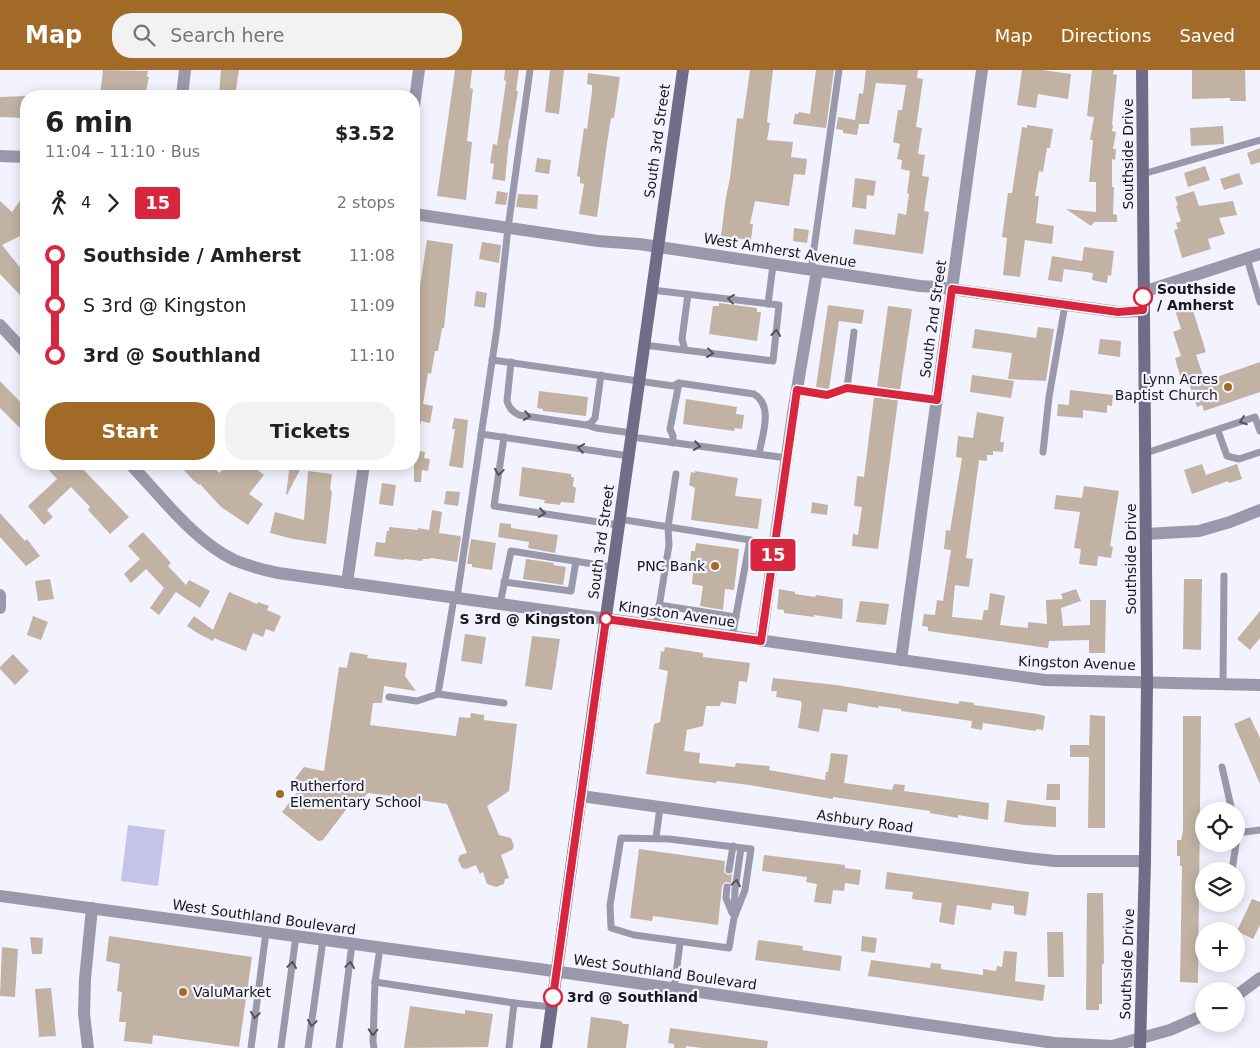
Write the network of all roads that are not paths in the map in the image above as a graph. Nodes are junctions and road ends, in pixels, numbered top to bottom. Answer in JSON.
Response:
{"nodes":[{"id":1,"x":186,"y":70,"type":"edge"},
{"id":2,"x":419,"y":70,"type":"edge"},
{"id":3,"x":530,"y":70,"type":"edge"},
{"id":4,"x":683,"y":70,"type":"edge"},
{"id":5,"x":839,"y":70,"type":"edge"},
{"id":6,"x":982,"y":70,"type":"edge"},
{"id":7,"x":1142,"y":70,"type":"edge"},
{"id":8,"x":183,"y":90,"type":"edge"},
{"id":9,"x":416,"y":90,"type":"edge"},
{"id":10,"x":1260,"y":140,"type":"edge"},
{"id":11,"x":0,"y":156,"type":"edge"},
{"id":12,"x":20,"y":157,"type":"edge"},
{"id":13,"x":1143,"y":174,"type":"junction"},
{"id":14,"x":420,"y":215,"type":"edge"},
{"id":15,"x":508,"y":228,"type":"junction"},
{"id":16,"x":657,"y":246,"type":"junction"},
{"id":17,"x":1260,"y":254,"type":"edge"},
{"id":18,"x":1247,"y":258,"type":"junction"},
{"id":19,"x":772,"y":265,"type":"junction"},
{"id":20,"x":814,"y":271,"type":"junction"},
{"id":21,"x":952,"y":289,"type":"junction"},
{"id":22,"x":652,"y":290,"type":"junction"},
{"id":23,"x":1143,"y":292,"type":"junction"},
{"id":24,"x":688,"y":294,"type":"junction"},
{"id":25,"x":1260,"y":302,"type":"edge"},
{"id":26,"x":768,"y":304,"type":"junction"},
{"id":27,"x":1065,"y":305,"type":"junction"},
{"id":28,"x":1143,"y":310,"type":"junction"},
{"id":29,"x":0,"y":325,"type":"edge"},
{"id":30,"x":854,"y":332,"type":"dead end"},
{"id":31,"x":644,"y":345,"type":"junction"},
{"id":32,"x":20,"y":347,"type":"edge"},
{"id":33,"x":684,"y":350,"type":"junction"},
{"id":34,"x":492,"y":360,"type":"junction"},
{"id":35,"x":511,"y":362,"type":"junction"},
{"id":36,"x":601,"y":375,"type":"junction"},
{"id":37,"x":639,"y":380,"type":"junction"},
{"id":38,"x":679,"y":383,"type":"junction"},
{"id":39,"x":847,"y":388,"type":"junction"},
{"id":40,"x":797,"y":390,"type":"junction"},
{"id":41,"x":937,"y":400,"type":"junction"},
{"id":42,"x":586,"y":425,"type":"junction"},
{"id":43,"x":1218,"y":430,"type":"junction"},
{"id":44,"x":1260,"y":431,"type":"edge"},
{"id":45,"x":481,"y":434,"type":"junction"},
{"id":46,"x":632,"y":435,"type":"junction"},
{"id":47,"x":504,"y":437,"type":"junction"},
{"id":48,"x":673,"y":443,"type":"junction"},
{"id":49,"x":1043,"y":452,"type":"dead end"},
{"id":50,"x":1260,"y":452,"type":"edge"},
{"id":51,"x":1146,"y":453,"type":"junction"},
{"id":52,"x":759,"y":454,"type":"junction"},
{"id":53,"x":629,"y":456,"type":"junction"},
{"id":54,"x":787,"y":458,"type":"junction"},
{"id":55,"x":136,"y":470,"type":"edge"},
{"id":56,"x":363,"y":470,"type":"edge"},
{"id":57,"x":676,"y":474,"type":"dead end"},
{"id":58,"x":1260,"y":510,"type":"edge"},
{"id":59,"x":618,"y":522,"type":"junction"},
{"id":60,"x":668,"y":528,"type":"junction"},
{"id":61,"x":1146,"y":534,"type":"junction"},
{"id":62,"x":750,"y":540,"type":"junction"},
{"id":63,"x":775,"y":544,"type":"junction"},
{"id":64,"x":576,"y":561,"type":"junction"},
{"id":65,"x":612,"y":567,"type":"junction"},
{"id":66,"x":1224,"y":576,"type":"dead end"},
{"id":67,"x":504,"y":582,"type":"junction"},
{"id":68,"x":347,"y":583,"type":"junction"},
{"id":69,"x":0,"y":594,"type":"edge"},
{"id":70,"x":456,"y":598,"type":"junction"},
{"id":71,"x":500,"y":604,"type":"junction"},
{"id":72,"x":659,"y":605,"type":"junction"},
{"id":73,"x":0,"y":608,"type":"edge"},
{"id":74,"x":736,"y":617,"type":"junction"},
{"id":75,"x":606,"y":619,"type":"junction"},
{"id":76,"x":656,"y":626,"type":"junction"},
{"id":77,"x":732,"y":637,"type":"junction"},
{"id":78,"x":761,"y":641,"type":"junction"},
{"id":79,"x":901,"y":660,"type":"junction"},
{"id":80,"x":1147,"y":681,"type":"junction"},
{"id":81,"x":1223,"y":684,"type":"junction"},
{"id":82,"x":1260,"y":685,"type":"edge"},
{"id":83,"x":438,"y":694,"type":"junction"},
{"id":84,"x":389,"y":697,"type":"dead end"},
{"id":85,"x":504,"y":703,"type":"dead end"},
{"id":86,"x":1222,"y":766,"type":"dead end"},
{"id":87,"x":581,"y":796,"type":"junction"},
{"id":88,"x":1230,"y":802,"type":"edge"},
{"id":89,"x":660,"y":807,"type":"junction"},
{"id":90,"x":1260,"y":830,"type":"edge"},
{"id":91,"x":1245,"y":834,"type":"edge"},
{"id":92,"x":656,"y":838,"type":"junction"},
{"id":93,"x":733,"y":846,"type":"junction"},
{"id":94,"x":1145,"y":861,"type":"junction"},
{"id":95,"x":729,"y":870,"type":"dead end"},
{"id":96,"x":728,"y":888,"type":"dead end"},
{"id":97,"x":0,"y":896,"type":"edge"},
{"id":98,"x":92,"y":908,"type":"junction"},
{"id":99,"x":734,"y":918,"type":"junction"},
{"id":100,"x":266,"y":932,"type":"junction"},
{"id":101,"x":296,"y":936,"type":"junction"},
{"id":102,"x":323,"y":940,"type":"junction"},
{"id":103,"x":680,"y":942,"type":"junction"},
{"id":104,"x":352,"y":944,"type":"junction"},
{"id":105,"x":380,"y":948,"type":"junction"},
{"id":106,"x":557,"y":972,"type":"junction"},
{"id":107,"x":1260,"y":978,"type":"edge"},
{"id":108,"x":375,"y":982,"type":"junction"},
{"id":109,"x":674,"y":989,"type":"junction"},
{"id":110,"x":1245,"y":989,"type":"edge"},
{"id":111,"x":514,"y":1003,"type":"junction"},
{"id":112,"x":552,"y":1007,"type":"junction"},
{"id":113,"x":1195,"y":1019,"type":"edge"},
{"id":114,"x":1140,"y":1044,"type":"edge"},
{"id":115,"x":88,"y":1048,"type":"edge"},
{"id":116,"x":251,"y":1048,"type":"edge"},
{"id":117,"x":281,"y":1048,"type":"edge"},
{"id":118,"x":308,"y":1048,"type":"edge"},
{"id":119,"x":339,"y":1048,"type":"edge"},
{"id":120,"x":374,"y":1048,"type":"edge"},
{"id":121,"x":509,"y":1048,"type":"edge"},
{"id":122,"x":546,"y":1048,"type":"edge"}],
"edges":[{"from":1,"to":8,"type":"street"},
{"from":2,"to":9,"type":"street"},
{"from":3,"to":15,"type":"lane"},
{"from":4,"to":16,"type":"street","name":"South 3rd Street"},
{"from":5,"to":20,"type":"lane"},
{"from":6,"to":21,"type":"street","name":"South 2nd Street"},
{"from":7,"to":13,"type":"street","name":"Southside Drive"},
{"from":10,"to":13,"type":"lane"},
{"from":11,"to":12,"type":"street"},
{"from":13,"to":23,"type":"street","name":"Southside Drive"},
{"from":14,"to":15,"type":"street","name":"West Amherst Avenue"},
{"from":15,"to":16,"type":"street","name":"West Amherst Avenue"},
{"from":15,"to":34,"type":"lane"},
{"from":16,"to":19,"type":"street","name":"West Amherst Avenue"},
{"from":16,"to":22,"type":"street","name":"South 3rd Street"},
{"from":17,"to":18,"type":"street"},
{"from":18,"to":23,"type":"street"},
{"from":18,"to":25,"type":"lane"},
{"from":19,"to":20,"type":"street","name":"West Amherst Avenue"},
{"from":19,"to":26,"type":"lane"},
{"from":20,"to":21,"type":"street","name":"West Amherst Avenue"},
{"from":20,"to":40,"type":"street"},
{"from":21,"to":27,"type":"street","name":"West Amherst Avenue"},
{"from":21,"to":41,"type":"street","name":"South 2nd Street"},
{"from":22,"to":24,"type":"lane"},
{"from":22,"to":31,"type":"street","name":"South 3rd Street"},
{"from":23,"to":28,"type":"street","name":"Southside Drive"},
{"from":26,"to":24,"type":"lane","one_way":true},
{"from":24,"to":33,"type":"lane"},
{"from":33,"to":26,"type":"lane","one_way":true},
{"from":27,"to":28,"type":"street","name":"West Amherst Avenue"},
{"from":27,"to":49,"type":"lane"},
{"from":28,"to":51,"type":"street","name":"Southside Drive"},
{"from":29,"to":32,"type":"street"},
{"from":30,"to":39,"type":"lane"},
{"from":31,"to":33,"type":"lane"},
{"from":31,"to":37,"type":"street","name":"South 3rd Street"},
{"from":34,"to":35,"type":"lane"},
{"from":34,"to":45,"type":"lane"},
{"from":35,"to":36,"type":"lane"},
{"from":35,"to":42,"type":"lane","one_way":true},
{"from":36,"to":37,"type":"lane"},
{"from":36,"to":42,"type":"lane"},
{"from":37,"to":38,"type":"lane"},
{"from":37,"to":46,"type":"street","name":"South 3rd Street"},
{"from":38,"to":48,"type":"lane"},
{"from":38,"to":52,"type":"lane"},
{"from":39,"to":40,"type":"lane"},
{"from":39,"to":41,"type":"lane"},
{"from":40,"to":54,"type":"street"},
{"from":41,"to":79,"type":"street","name":"South 2nd Street"},
{"from":42,"to":46,"type":"lane"},
{"from":44,"to":43,"type":"lane","one_way":true},
{"from":43,"to":50,"type":"lane"},
{"from":43,"to":51,"type":"lane"},
{"from":45,"to":47,"type":"lane"},
{"from":45,"to":70,"type":"lane"},
{"from":46,"to":48,"type":"lane"},
{"from":46,"to":53,"type":"street","name":"South 3rd Street"},
{"from":53,"to":47,"type":"lane","one_way":true},
{"from":47,"to":59,"type":"lane","one_way":true},
{"from":48,"to":52,"type":"lane","one_way":true},
{"from":51,"to":61,"type":"street","name":"Southside Drive"},
{"from":52,"to":54,"type":"lane"},
{"from":53,"to":59,"type":"street","name":"South 3rd Street"},
{"from":54,"to":63,"type":"street"},
{"from":55,"to":68,"type":"street","name":"Kingston Avenue"},
{"from":56,"to":68,"type":"street"},
{"from":57,"to":60,"type":"lane"},
{"from":58,"to":61,"type":"street"},
{"from":59,"to":60,"type":"lane"},
{"from":59,"to":65,"type":"street","name":"South 3rd Street"},
{"from":60,"to":62,"type":"lane"},
{"from":60,"to":72,"type":"lane"},
{"from":61,"to":80,"type":"street","name":"Southside Drive"},
{"from":62,"to":63,"type":"lane"},
{"from":62,"to":74,"type":"lane"},
{"from":63,"to":78,"type":"street"},
{"from":64,"to":65,"type":"lane"},
{"from":64,"to":67,"type":"lane"},
{"from":64,"to":67,"type":"lane"},
{"from":65,"to":75,"type":"street","name":"South 3rd Street"},
{"from":66,"to":81,"type":"lane"},
{"from":67,"to":71,"type":"lane"},
{"from":68,"to":70,"type":"street","name":"Kingston Avenue"},
{"from":69,"to":73,"type":"street"},
{"from":70,"to":71,"type":"street","name":"Kingston Avenue"},
{"from":70,"to":83,"type":"lane"},
{"from":71,"to":75,"type":"street","name":"Kingston Avenue"},
{"from":72,"to":74,"type":"lane"},
{"from":72,"to":76,"type":"lane"},
{"from":74,"to":77,"type":"lane"},
{"from":75,"to":76,"type":"street","name":"Kingston Avenue"},
{"from":75,"to":87,"type":"street","name":"South 3rd Street"},
{"from":76,"to":77,"type":"street","name":"Kingston Avenue"},
{"from":77,"to":78,"type":"street","name":"Kingston Avenue"},
{"from":78,"to":79,"type":"street","name":"Kingston Avenue"},
{"from":79,"to":80,"type":"street","name":"Kingston Avenue"},
{"from":80,"to":81,"type":"street","name":"Kingston Avenue"},
{"from":80,"to":94,"type":"street","name":"Southside Drive"},
{"from":81,"to":82,"type":"street","name":"Kingston Avenue"},
{"from":83,"to":84,"type":"lane"},
{"from":83,"to":85,"type":"lane"},
{"from":86,"to":88,"type":"lane"},
{"from":87,"to":89,"type":"street","name":"Ashbury Road"},
{"from":87,"to":106,"type":"street","name":"South 3rd Street"},
{"from":89,"to":92,"type":"lane"},
{"from":89,"to":94,"type":"street","name":"Ashbury Road"},
{"from":90,"to":91,"type":"lane"},
{"from":92,"to":93,"type":"lane"},
{"from":92,"to":103,"type":"lane"},
{"from":93,"to":95,"type":"lane"},
{"from":99,"to":93,"type":"lane","one_way":true},
{"from":94,"to":114,"type":"street","name":"Southside Drive"},
{"from":96,"to":99,"type":"lane"},
{"from":97,"to":98,"type":"street","name":"West Southland Boulevard"},
{"from":98,"to":100,"type":"street","name":"West Southland Boulevard"},
{"from":98,"to":115,"type":"street"},
{"from":99,"to":103,"type":"lane"},
{"from":100,"to":101,"type":"street","name":"West Southland Boulevard"},
{"from":100,"to":116,"type":"lane","one_way":true},
{"from":101,"to":102,"type":"street","name":"West Southland Boulevard"},
{"from":117,"to":101,"type":"lane","one_way":true},
{"from":102,"to":104,"type":"street","name":"West Southland Boulevard"},
{"from":102,"to":118,"type":"lane","one_way":true},
{"from":103,"to":109,"type":"lane"},
{"from":104,"to":105,"type":"street","name":"West Southland Boulevard"},
{"from":119,"to":104,"type":"lane","one_way":true},
{"from":105,"to":106,"type":"street","name":"West Southland Boulevard"},
{"from":105,"to":108,"type":"lane"},
{"from":106,"to":109,"type":"street","name":"West Southland Boulevard"},
{"from":106,"to":112,"type":"street","name":"South 3rd Street"},
{"from":107,"to":110,"type":"street"},
{"from":108,"to":111,"type":"lane"},
{"from":108,"to":120,"type":"lane","one_way":true},
{"from":109,"to":114,"type":"street","name":"West Southland Boulevard"},
{"from":111,"to":112,"type":"lane"},
{"from":111,"to":121,"type":"lane"},
{"from":112,"to":122,"type":"street","name":"South 3rd Street"},
{"from":113,"to":114,"type":"street","name":"West Southland Boulevard"}]}
